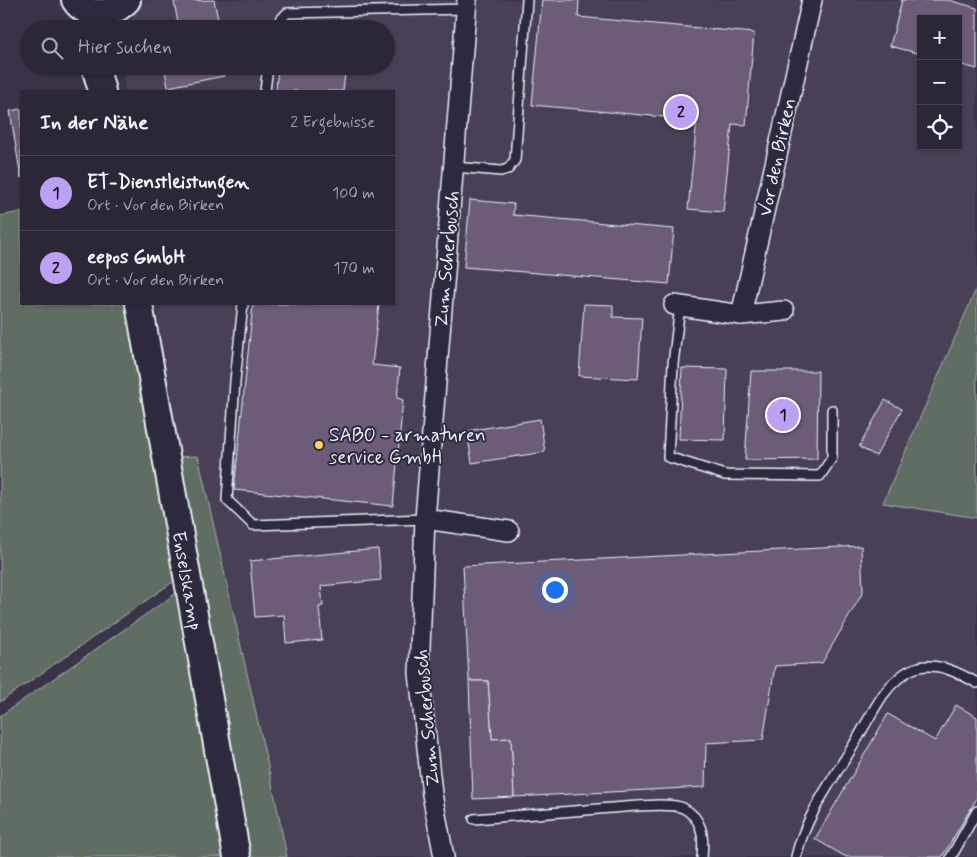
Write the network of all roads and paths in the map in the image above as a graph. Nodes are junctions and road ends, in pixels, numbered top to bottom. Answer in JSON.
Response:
{"nodes":[{"id":1,"x":527,"y":0,"type":"edge"},
{"id":2,"x":812,"y":0,"type":"edge"},
{"id":3,"x":76,"y":2,"type":"edge"},
{"id":4,"x":467,"y":5,"type":"edge"},
{"id":5,"x":121,"y":12,"type":"edge"},
{"id":6,"x":81,"y":20,"type":"edge"},
{"id":7,"x":280,"y":20,"type":"edge"},
{"id":8,"x":98,"y":75,"type":"edge"},
{"id":9,"x":110,"y":75,"type":"edge"},
{"id":10,"x":267,"y":75,"type":"edge"},
{"id":11,"x":102,"y":90,"type":"edge"},
{"id":12,"x":110,"y":90,"type":"edge"},
{"id":13,"x":265,"y":90,"type":"edge"},
{"id":14,"x":454,"y":167,"type":"junction"},
{"id":15,"x":139,"y":305,"type":"edge"},
{"id":16,"x":243,"y":305,"type":"edge"},
{"id":17,"x":677,"y":305,"type":"joint"},
{"id":18,"x":784,"y":311,"type":"dead end"},
{"id":19,"x":741,"y":315,"type":"junction"},
{"id":20,"x":832,"y":410,"type":"dead end"},
{"id":21,"x":425,"y":519,"type":"junction"},
{"id":22,"x":509,"y":531,"type":"dead end"},
{"id":23,"x":977,"y":683,"type":"edge"},
{"id":24,"x":977,"y":811,"type":"edge"},
{"id":25,"x":474,"y":819,"type":"dead end"},
{"id":26,"x":237,"y":857,"type":"edge"},
{"id":27,"x":444,"y":857,"type":"edge"},
{"id":28,"x":702,"y":857,"type":"edge"},
{"id":29,"x":796,"y":857,"type":"edge"},
{"id":30,"x":951,"y":857,"type":"edge"}],
"edges":[{"from":1,"to":14,"type":"lane"},
{"from":2,"to":19,"type":"street","name":"Vor den Birken"},
{"from":3,"to":5,"type":"main road"},
{"from":3,"to":6,"type":"main road"},
{"from":4,"to":7,"type":"lane"},
{"from":4,"to":14,"type":"street","name":"Zum Scherbusch"},
{"from":8,"to":11,"type":"main road"},
{"from":9,"to":12,"type":"main road"},
{"from":10,"to":13,"type":"lane"},
{"from":14,"to":21,"type":"street","name":"Zum Scherbusch"},
{"from":15,"to":26,"type":"main road","name":"Enselskamp"},
{"from":16,"to":21,"type":"lane"},
{"from":17,"to":19,"type":"street"},
{"from":17,"to":20,"type":"lane"},
{"from":18,"to":19,"type":"street"},
{"from":21,"to":22,"type":"street"},
{"from":21,"to":27,"type":"street","name":"Zum Scherbusch"},
{"from":23,"to":29,"type":"lane"},
{"from":24,"to":30,"type":"lane"},
{"from":25,"to":28,"type":"lane"}]}
